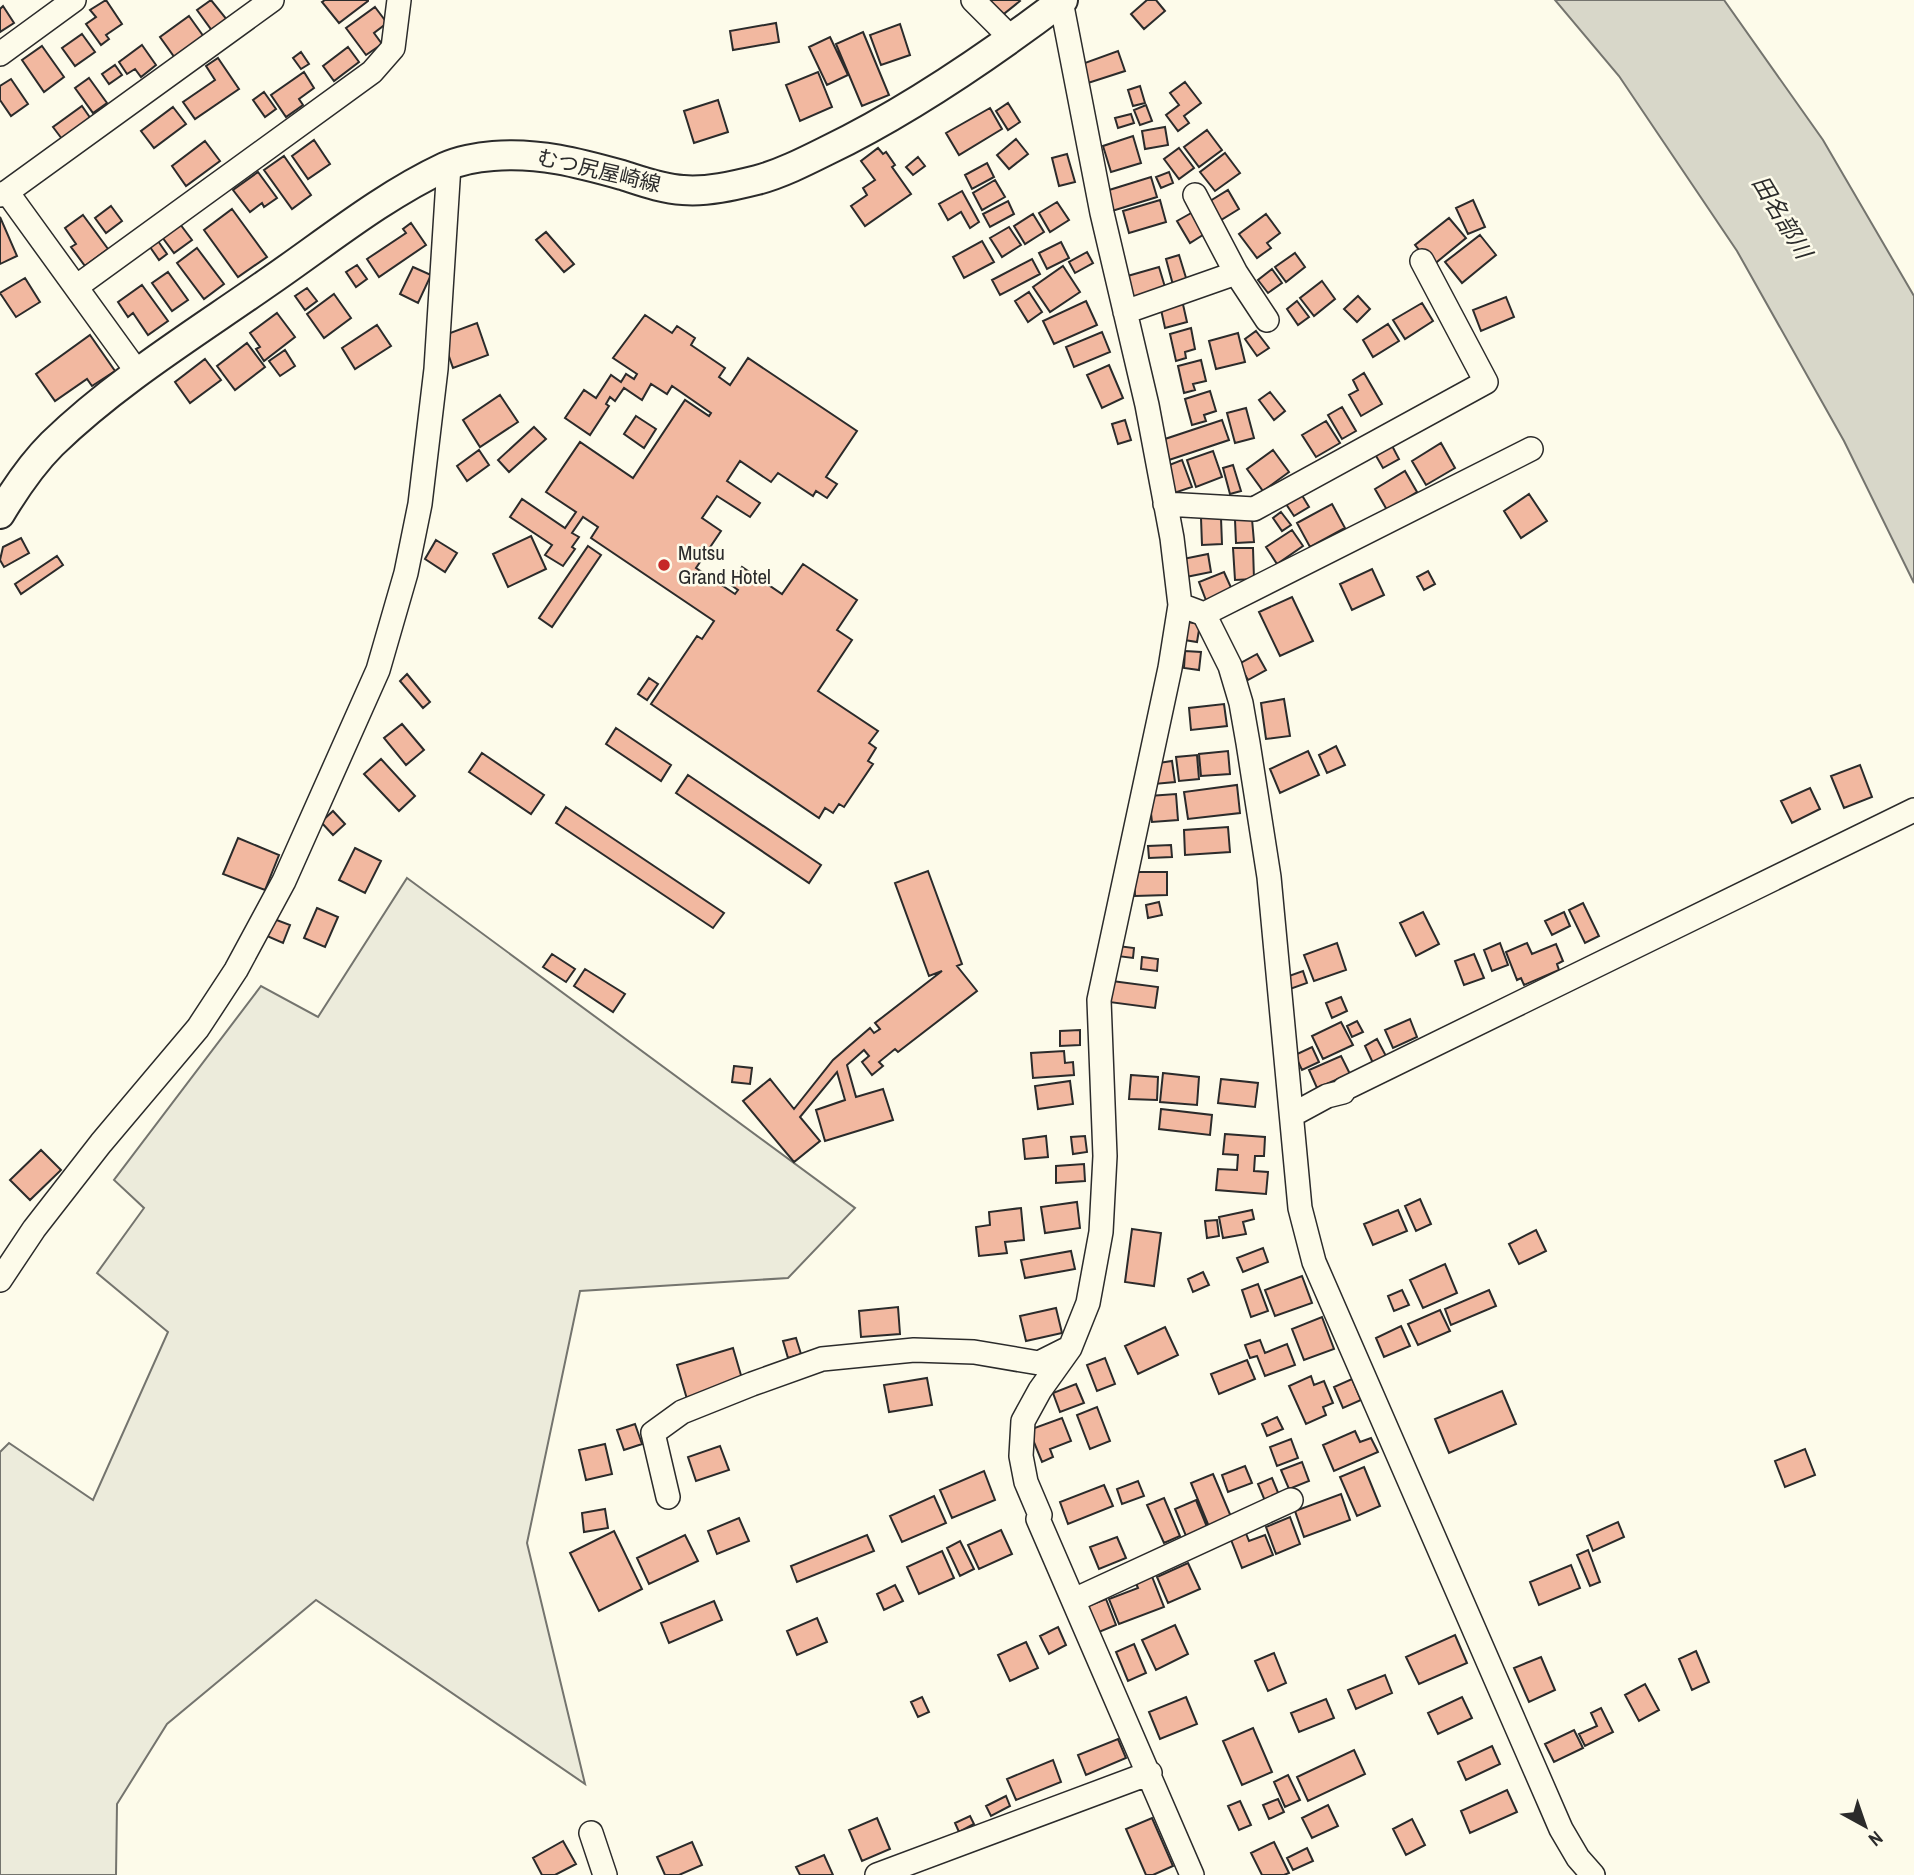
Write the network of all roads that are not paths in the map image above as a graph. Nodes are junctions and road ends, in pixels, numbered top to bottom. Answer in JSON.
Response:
{"nodes":[{"id":1,"x":74,"y":0,"type":"edge"},
{"id":2,"x":272,"y":0,"type":"edge"},
{"id":3,"x":399,"y":0,"type":"edge"},
{"id":4,"x":973,"y":0,"type":"edge"},
{"id":5,"x":1062,"y":1,"type":"edge"},
{"id":6,"x":1011,"y":38,"type":"junction"},
{"id":7,"x":0,"y":54,"type":"edge"},
{"id":8,"x":449,"y":165,"type":"junction"},
{"id":9,"x":3,"y":194,"type":"edge"},
{"id":10,"x":1195,"y":195,"type":"dead end"},
{"id":11,"x":1422,"y":261,"type":"dead end"},
{"id":12,"x":1236,"y":273,"type":"junction"},
{"id":13,"x":76,"y":287,"type":"junction"},
{"id":14,"x":1125,"y":312,"type":"junction"},
{"id":15,"x":1267,"y":320,"type":"dead end"},
{"id":16,"x":138,"y":373,"type":"junction"},
{"id":17,"x":1531,"y":449,"type":"dead end"},
{"id":18,"x":1166,"y":504,"type":"junction"},
{"id":19,"x":0,"y":514,"type":"edge"},
{"id":20,"x":1180,"y":605,"type":"junction"},
{"id":21,"x":1204,"y":614,"type":"junction"},
{"id":22,"x":1914,"y":810,"type":"edge"},
{"id":23,"x":1292,"y":1115,"type":"junction"},
{"id":24,"x":0,"y":1280,"type":"edge"},
{"id":25,"x":1070,"y":1348,"type":"junction"},
{"id":26,"x":668,"y":1497,"type":"dead end"},
{"id":27,"x":1290,"y":1500,"type":"dead end"},
{"id":28,"x":1074,"y":1600,"type":"junction"},
{"id":29,"x":1150,"y":1773,"type":"junction"},
{"id":30,"x":591,"y":1833,"type":"dead end"},
{"id":31,"x":1187,"y":1873,"type":"edge"},
{"id":32,"x":605,"y":1875,"type":"edge"},
{"id":33,"x":877,"y":1875,"type":"edge"},
{"id":34,"x":1592,"y":1875,"type":"edge"}],
"edges":[{"from":1,"to":7,"type":"street"},
{"from":2,"to":9,"type":"street"},
{"from":3,"to":13,"type":"street"},
{"from":4,"to":6,"type":"street"},
{"from":5,"to":6,"type":"main road","name":"むつ尻屋崎線"},
{"from":5,"to":14,"type":"street"},
{"from":6,"to":8,"type":"main road","name":"むつ尻屋崎線"},
{"from":8,"to":16,"type":"main road","name":"むつ尻屋崎線"},
{"from":8,"to":24,"type":"street"},
{"from":9,"to":13,"type":"street"},
{"from":10,"to":12,"type":"street"},
{"from":11,"to":18,"type":"street"},
{"from":12,"to":14,"type":"street"},
{"from":12,"to":15,"type":"street"},
{"from":13,"to":16,"type":"street"},
{"from":14,"to":18,"type":"street"},
{"from":16,"to":19,"type":"main road","name":"むつ尻屋崎線"},
{"from":17,"to":21,"type":"street"},
{"from":18,"to":20,"type":"street"},
{"from":20,"to":21,"type":"street"},
{"from":20,"to":25,"type":"street"},
{"from":21,"to":23,"type":"street"},
{"from":22,"to":23,"type":"street"},
{"from":23,"to":34,"type":"street"},
{"from":25,"to":26,"type":"street"},
{"from":25,"to":28,"type":"street"},
{"from":27,"to":28,"type":"street"},
{"from":28,"to":29,"type":"street"},
{"from":29,"to":31,"type":"street"},
{"from":29,"to":33,"type":"street"},
{"from":30,"to":32,"type":"street"}]}
